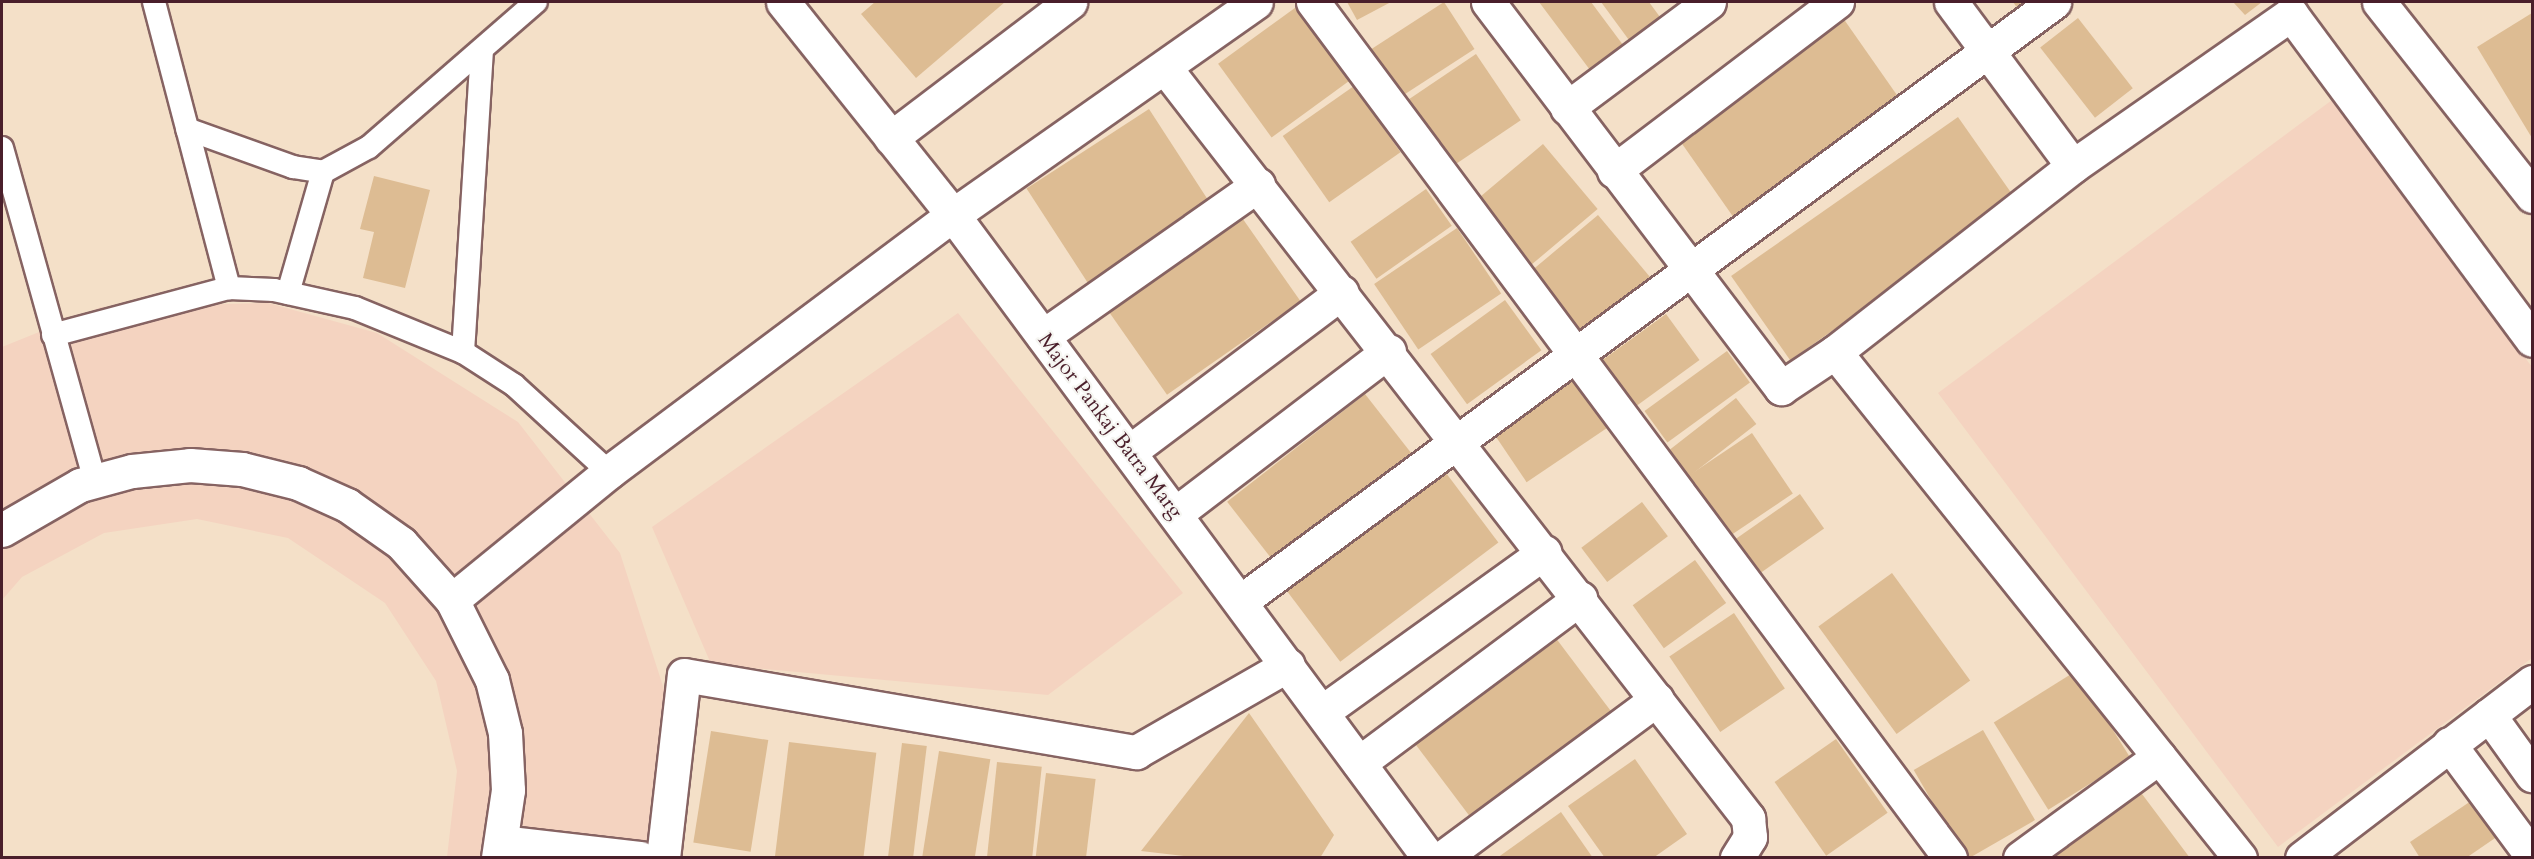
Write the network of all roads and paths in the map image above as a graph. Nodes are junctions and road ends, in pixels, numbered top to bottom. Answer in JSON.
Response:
{"nodes":[{"id":1,"x":154,"y":2,"type":"edge"},
{"id":2,"x":536,"y":2,"type":"edge"},
{"id":3,"x":783,"y":2,"type":"edge"},
{"id":4,"x":1256,"y":2,"type":"edge"},
{"id":5,"x":1313,"y":2,"type":"edge"},
{"id":6,"x":1709,"y":2,"type":"edge"},
{"id":7,"x":1837,"y":2,"type":"edge"},
{"id":8,"x":1951,"y":2,"type":"edge"},
{"id":9,"x":2054,"y":2,"type":"edge"},
{"id":10,"x":2379,"y":2,"type":"edge"},
{"id":11,"x":1491,"y":3,"type":"edge"},
{"id":12,"x":1062,"y":4,"type":"edge"},
{"id":13,"x":2298,"y":8,"type":"edge"},
{"id":14,"x":1989,"y":50,"type":"junction"},
{"id":15,"x":482,"y":54,"type":"junction"},
{"id":16,"x":1166,"y":69,"type":"junction"},
{"id":17,"x":1567,"y":108,"type":"junction"},
{"id":18,"x":187,"y":129,"type":"junction"},
{"id":19,"x":891,"y":138,"type":"junction"},
{"id":20,"x":2,"y":148,"type":"edge"},
{"id":21,"x":2073,"y":165,"type":"junction"},
{"id":22,"x":1614,"y":171,"type":"junction"},
{"id":23,"x":323,"y":172,"type":"junction"},
{"id":24,"x":1258,"y":185,"type":"junction"},
{"id":25,"x":2532,"y":196,"type":"edge"},
{"id":26,"x":953,"y":215,"type":"junction"},
{"id":27,"x":1687,"y":270,"type":"junction"},
{"id":28,"x":229,"y":288,"type":"junction"},
{"id":29,"x":1342,"y":292,"type":"junction"},
{"id":30,"x":288,"y":293,"type":"junction"},
{"id":31,"x":2530,"y":333,"type":"edge"},
{"id":32,"x":53,"y":335,"type":"junction"},
{"id":33,"x":1043,"y":336,"type":"junction"},
{"id":34,"x":1389,"y":351,"type":"junction"},
{"id":35,"x":463,"y":352,"type":"junction"},
{"id":36,"x":1576,"y":352,"type":"junction"},
{"id":37,"x":1834,"y":352,"type":"junction"},
{"id":38,"x":1459,"y":439,"type":"junction"},
{"id":39,"x":1129,"y":452,"type":"junction"},
{"id":40,"x":609,"y":472,"type":"junction"},
{"id":41,"x":95,"y":481,"type":"junction"},
{"id":42,"x":1176,"y":514,"type":"junction"},
{"id":43,"x":2,"y":530,"type":"edge"},
{"id":44,"x":1545,"y":552,"type":"junction"},
{"id":45,"x":1580,"y":598,"type":"junction"},
{"id":46,"x":452,"y":600,"type":"junction"},
{"id":47,"x":1241,"y":602,"type":"junction"},
{"id":48,"x":1288,"y":666,"type":"junction"},
{"id":49,"x":2532,"y":682,"type":"edge"},
{"id":50,"x":1657,"y":699,"type":"junction"},
{"id":51,"x":1322,"y":712,"type":"junction"},
{"id":52,"x":2489,"y":715,"type":"junction"},
{"id":53,"x":2449,"y":744,"type":"junction"},
{"id":54,"x":2159,"y":757,"type":"junction"},
{"id":55,"x":1359,"y":763,"type":"junction"},
{"id":56,"x":2532,"y":775,"type":"edge"},
{"id":57,"x":500,"y":850,"type":"edge"},
{"id":58,"x":2532,"y":856,"type":"edge"},
{"id":59,"x":640,"y":858,"type":"edge"},
{"id":60,"x":663,"y":858,"type":"edge"},
{"id":61,"x":1429,"y":858,"type":"edge"},
{"id":62,"x":1442,"y":858,"type":"edge"},
{"id":63,"x":1737,"y":858,"type":"edge"},
{"id":64,"x":1950,"y":858,"type":"edge"},
{"id":65,"x":2020,"y":858,"type":"edge"},
{"id":66,"x":2240,"y":858,"type":"edge"},
{"id":67,"x":2302,"y":858,"type":"edge"}],
"edges":[{"from":1,"to":18,"type":"lane"},
{"from":2,"to":15,"type":"lane"},
{"from":3,"to":19,"type":"street","name":"Major Pankaj Batra Marg"},
{"from":4,"to":16,"type":"street"},
{"from":5,"to":36,"type":"street"},
{"from":6,"to":17,"type":"street"},
{"from":7,"to":22,"type":"street"},
{"from":8,"to":14,"type":"street"},
{"from":9,"to":14,"type":"street"},
{"from":10,"to":25,"type":"street"},
{"from":11,"to":17,"type":"street"},
{"from":12,"to":19,"type":"street"},
{"from":13,"to":21,"type":"street"},
{"from":13,"to":31,"type":"street"},
{"from":14,"to":21,"type":"street"},
{"from":14,"to":27,"type":"street"},
{"from":15,"to":23,"type":"lane"},
{"from":15,"to":35,"type":"lane"},
{"from":16,"to":24,"type":"street"},
{"from":16,"to":26,"type":"street"},
{"from":17,"to":22,"type":"street"},
{"from":18,"to":23,"type":"lane"},
{"from":18,"to":28,"type":"lane"},
{"from":19,"to":26,"type":"street","name":"Major Pankaj Batra Marg"},
{"from":20,"to":32,"type":"lane"},
{"from":21,"to":37,"type":"street"},
{"from":22,"to":27,"type":"street"},
{"from":23,"to":30,"type":"lane"},
{"from":24,"to":29,"type":"street"},
{"from":24,"to":33,"type":"street"},
{"from":26,"to":33,"type":"street","name":"Major Pankaj Batra Marg"},
{"from":26,"to":40,"type":"street"},
{"from":27,"to":36,"type":"street"},
{"from":27,"to":37,"type":"street"},
{"from":28,"to":30,"type":"lane"},
{"from":28,"to":32,"type":"lane"},
{"from":29,"to":34,"type":"street"},
{"from":29,"to":39,"type":"street"},
{"from":30,"to":35,"type":"lane"},
{"from":32,"to":41,"type":"lane"},
{"from":33,"to":39,"type":"street","name":"Major Pankaj Batra Marg"},
{"from":34,"to":38,"type":"street"},
{"from":34,"to":42,"type":"street"},
{"from":35,"to":40,"type":"lane"},
{"from":36,"to":38,"type":"street"},
{"from":36,"to":64,"type":"street"},
{"from":37,"to":54,"type":"street"},
{"from":38,"to":44,"type":"street"},
{"from":38,"to":47,"type":"street"},
{"from":39,"to":42,"type":"street","name":"Major Pankaj Batra Marg"},
{"from":40,"to":46,"type":"street"},
{"from":41,"to":43,"type":"street"},
{"from":41,"to":46,"type":"street"},
{"from":42,"to":47,"type":"street","name":"Major Pankaj Batra Marg"},
{"from":44,"to":45,"type":"street"},
{"from":44,"to":51,"type":"street"},
{"from":45,"to":50,"type":"street"},
{"from":45,"to":55,"type":"street"},
{"from":46,"to":57,"type":"street"},
{"from":47,"to":48,"type":"street","name":"Major Pankaj Batra Marg"},
{"from":48,"to":51,"type":"street","name":"Major Pankaj Batra Marg"},
{"from":48,"to":60,"type":"street"},
{"from":49,"to":52,"type":"street"},
{"from":50,"to":62,"type":"street"},
{"from":50,"to":63,"type":"street"},
{"from":51,"to":55,"type":"street","name":"Major Pankaj Batra Marg"},
{"from":52,"to":53,"type":"street"},
{"from":52,"to":56,"type":"street"},
{"from":53,"to":58,"type":"street"},
{"from":53,"to":67,"type":"street"},
{"from":54,"to":65,"type":"street"},
{"from":54,"to":66,"type":"street"},
{"from":55,"to":61,"type":"street","name":"Major Pankaj Batra Marg"},
{"from":57,"to":59,"type":"street"}]}
